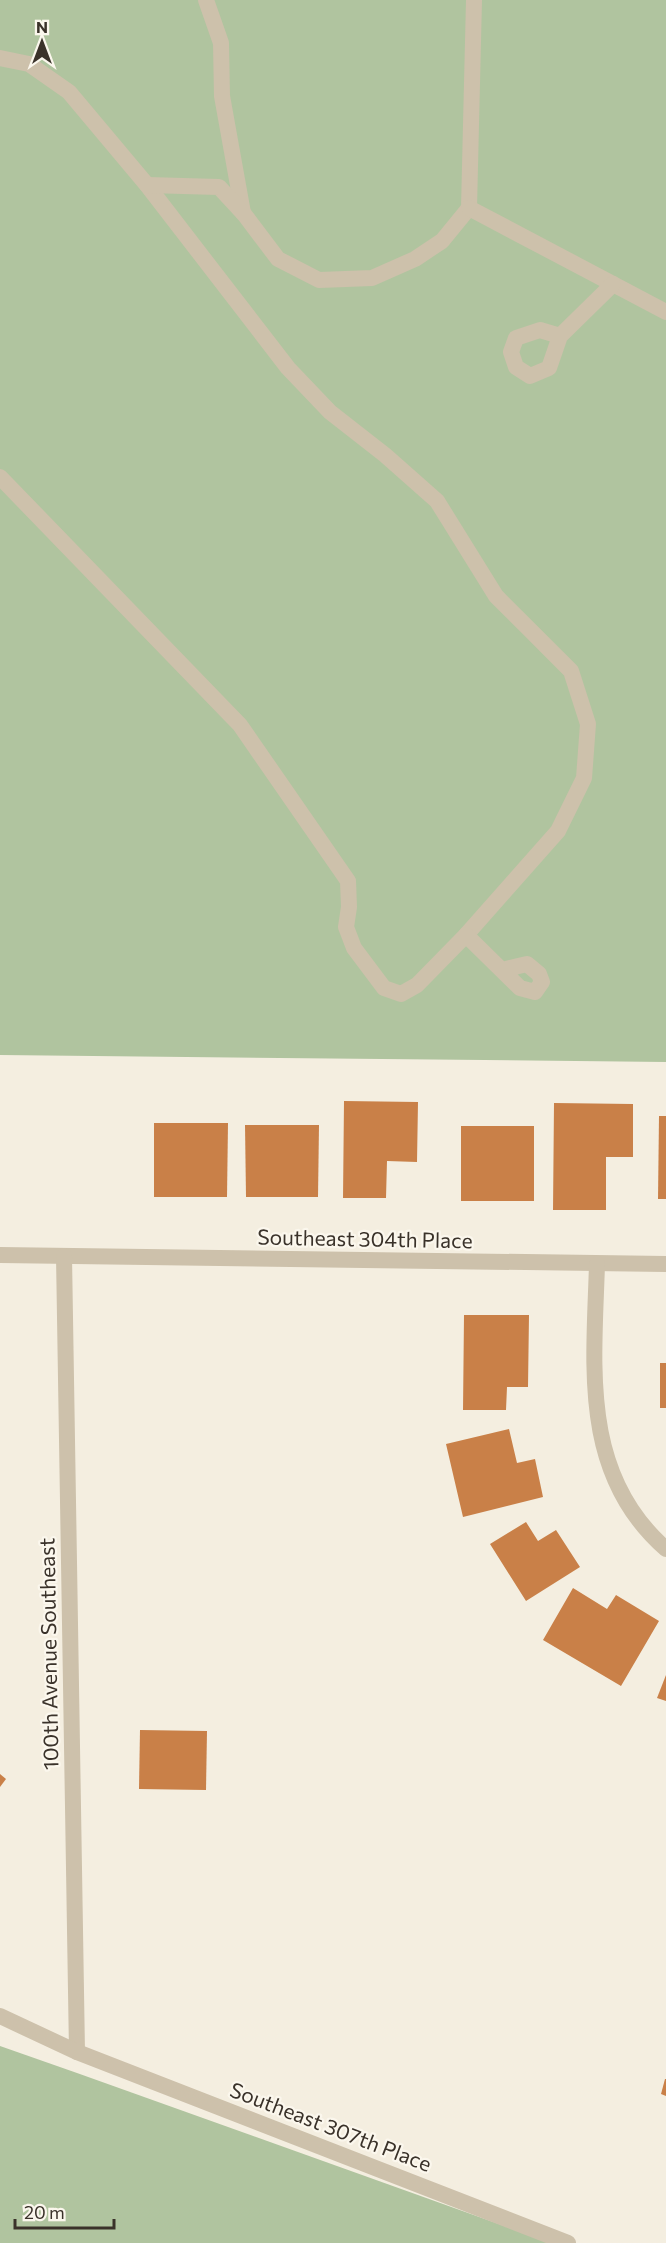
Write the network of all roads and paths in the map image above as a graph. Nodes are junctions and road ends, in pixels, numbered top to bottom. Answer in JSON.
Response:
{"nodes":[{"id":1,"x":206,"y":0,"type":"edge"},
{"id":2,"x":474,"y":0,"type":"edge"},
{"id":3,"x":0,"y":58,"type":"edge"},
{"id":4,"x":147,"y":185,"type":"junction"},
{"id":5,"x":469,"y":208,"type":"junction"},
{"id":6,"x":243,"y":214,"type":"junction"},
{"id":7,"x":613,"y":284,"type":"junction"},
{"id":8,"x":666,"y":312,"type":"edge"},
{"id":9,"x":560,"y":336,"type":"dead end"},
{"id":10,"x":0,"y":477,"type":"edge"},
{"id":11,"x":466,"y":935,"type":"junction"},
{"id":12,"x":502,"y":970,"type":"dead end"},
{"id":13,"x":0,"y":1255,"type":"edge"},
{"id":14,"x":64,"y":1256,"type":"junction"},
{"id":15,"x":597,"y":1264,"type":"junction"},
{"id":16,"x":666,"y":1264,"type":"edge"},
{"id":17,"x":666,"y":1549,"type":"edge"},
{"id":18,"x":0,"y":2016,"type":"edge"},
{"id":19,"x":77,"y":2052,"type":"junction"},
{"id":20,"x":568,"y":2243,"type":"edge"}],
"edges":[{"from":1,"to":6,"type":"street"},
{"from":2,"to":5,"type":"street"},
{"from":3,"to":4,"type":"street"},
{"from":4,"to":6,"type":"street"},
{"from":4,"to":11,"type":"street"},
{"from":5,"to":6,"type":"street"},
{"from":5,"to":7,"type":"street"},
{"from":7,"to":8,"type":"street"},
{"from":7,"to":9,"type":"street"},
{"from":10,"to":11,"type":"street"},
{"from":11,"to":12,"type":"street"},
{"from":13,"to":14,"type":"street","name":"Southeast 304th Place"},
{"from":14,"to":15,"type":"street","name":"Southeast 304th Place"},
{"from":14,"to":19,"type":"street","name":"100th Avenue Southeast"},
{"from":15,"to":16,"type":"street","name":"Southeast 304th Place"},
{"from":15,"to":17,"type":"street"},
{"from":18,"to":19,"type":"street","name":"Southeast 307th Place"},
{"from":19,"to":20,"type":"street","name":"Southeast 307th Place"}]}
